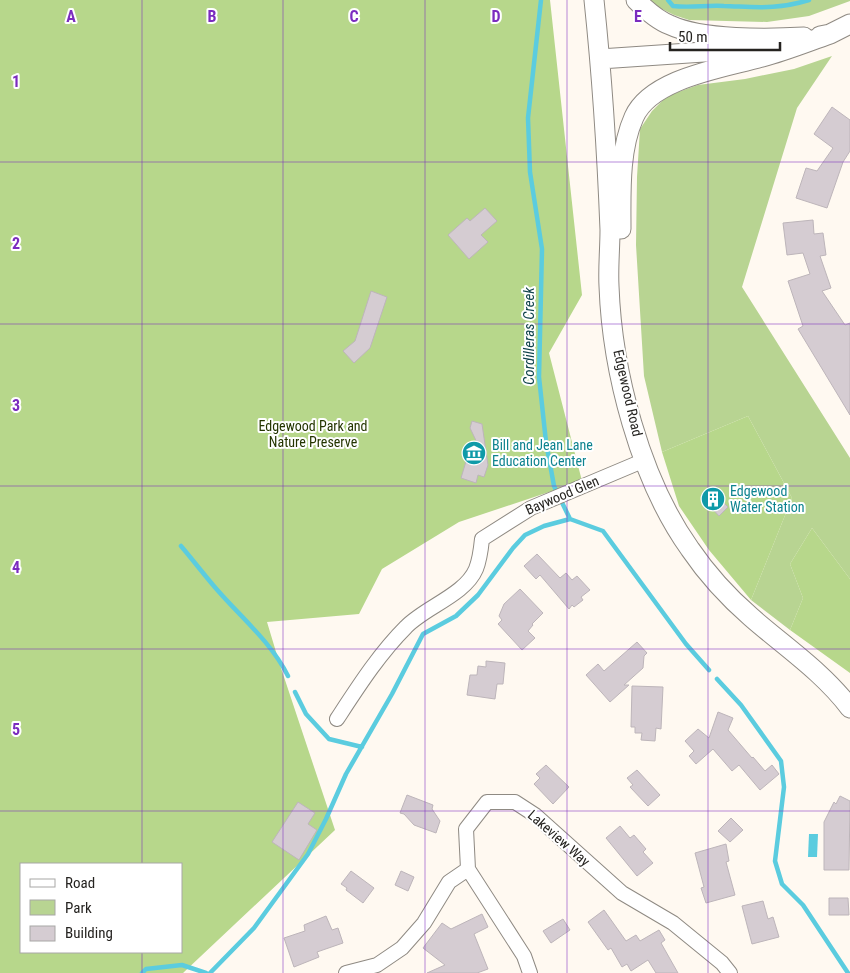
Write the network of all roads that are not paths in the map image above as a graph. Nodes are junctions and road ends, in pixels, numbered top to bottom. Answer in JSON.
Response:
{"nodes":[{"id":1,"x":594,"y":0,"type":"edge"},
{"id":2,"x":636,"y":0,"type":"edge"},
{"id":3,"x":850,"y":24,"type":"edge"},
{"id":4,"x":830,"y":34,"type":"junction"},
{"id":5,"x":600,"y":59,"type":"junction"},
{"id":6,"x":621,"y":376,"type":"junction"},
{"id":7,"x":645,"y":460,"type":"junction"},
{"id":8,"x":850,"y":708,"type":"edge"},
{"id":9,"x":337,"y":719,"type":"dead end"},
{"id":10,"x":468,"y":869,"type":"junction"},
{"id":11,"x":346,"y":973,"type":"edge"},
{"id":12,"x":530,"y":973,"type":"edge"},
{"id":13,"x":730,"y":973,"type":"edge"}],
"edges":[{"from":1,"to":5,"type":"main road","name":"Edgewood Road"},
{"from":2,"to":4,"type":"main road"},
{"from":3,"to":4,"type":"main road"},
{"from":4,"to":5,"type":"main road"},
{"from":4,"to":6,"type":"main road"},
{"from":5,"to":6,"type":"main road","name":"Edgewood Road"},
{"from":6,"to":7,"type":"main road","name":"Edgewood Road"},
{"from":7,"to":8,"type":"main road","name":"Edgewood Road"},
{"from":7,"to":9,"type":"street","name":"Baywood Glen"},
{"from":10,"to":11,"type":"street"},
{"from":10,"to":12,"type":"street","name":"Lakeview Way"},
{"from":10,"to":13,"type":"street","name":"Lakeview Way"}]}
